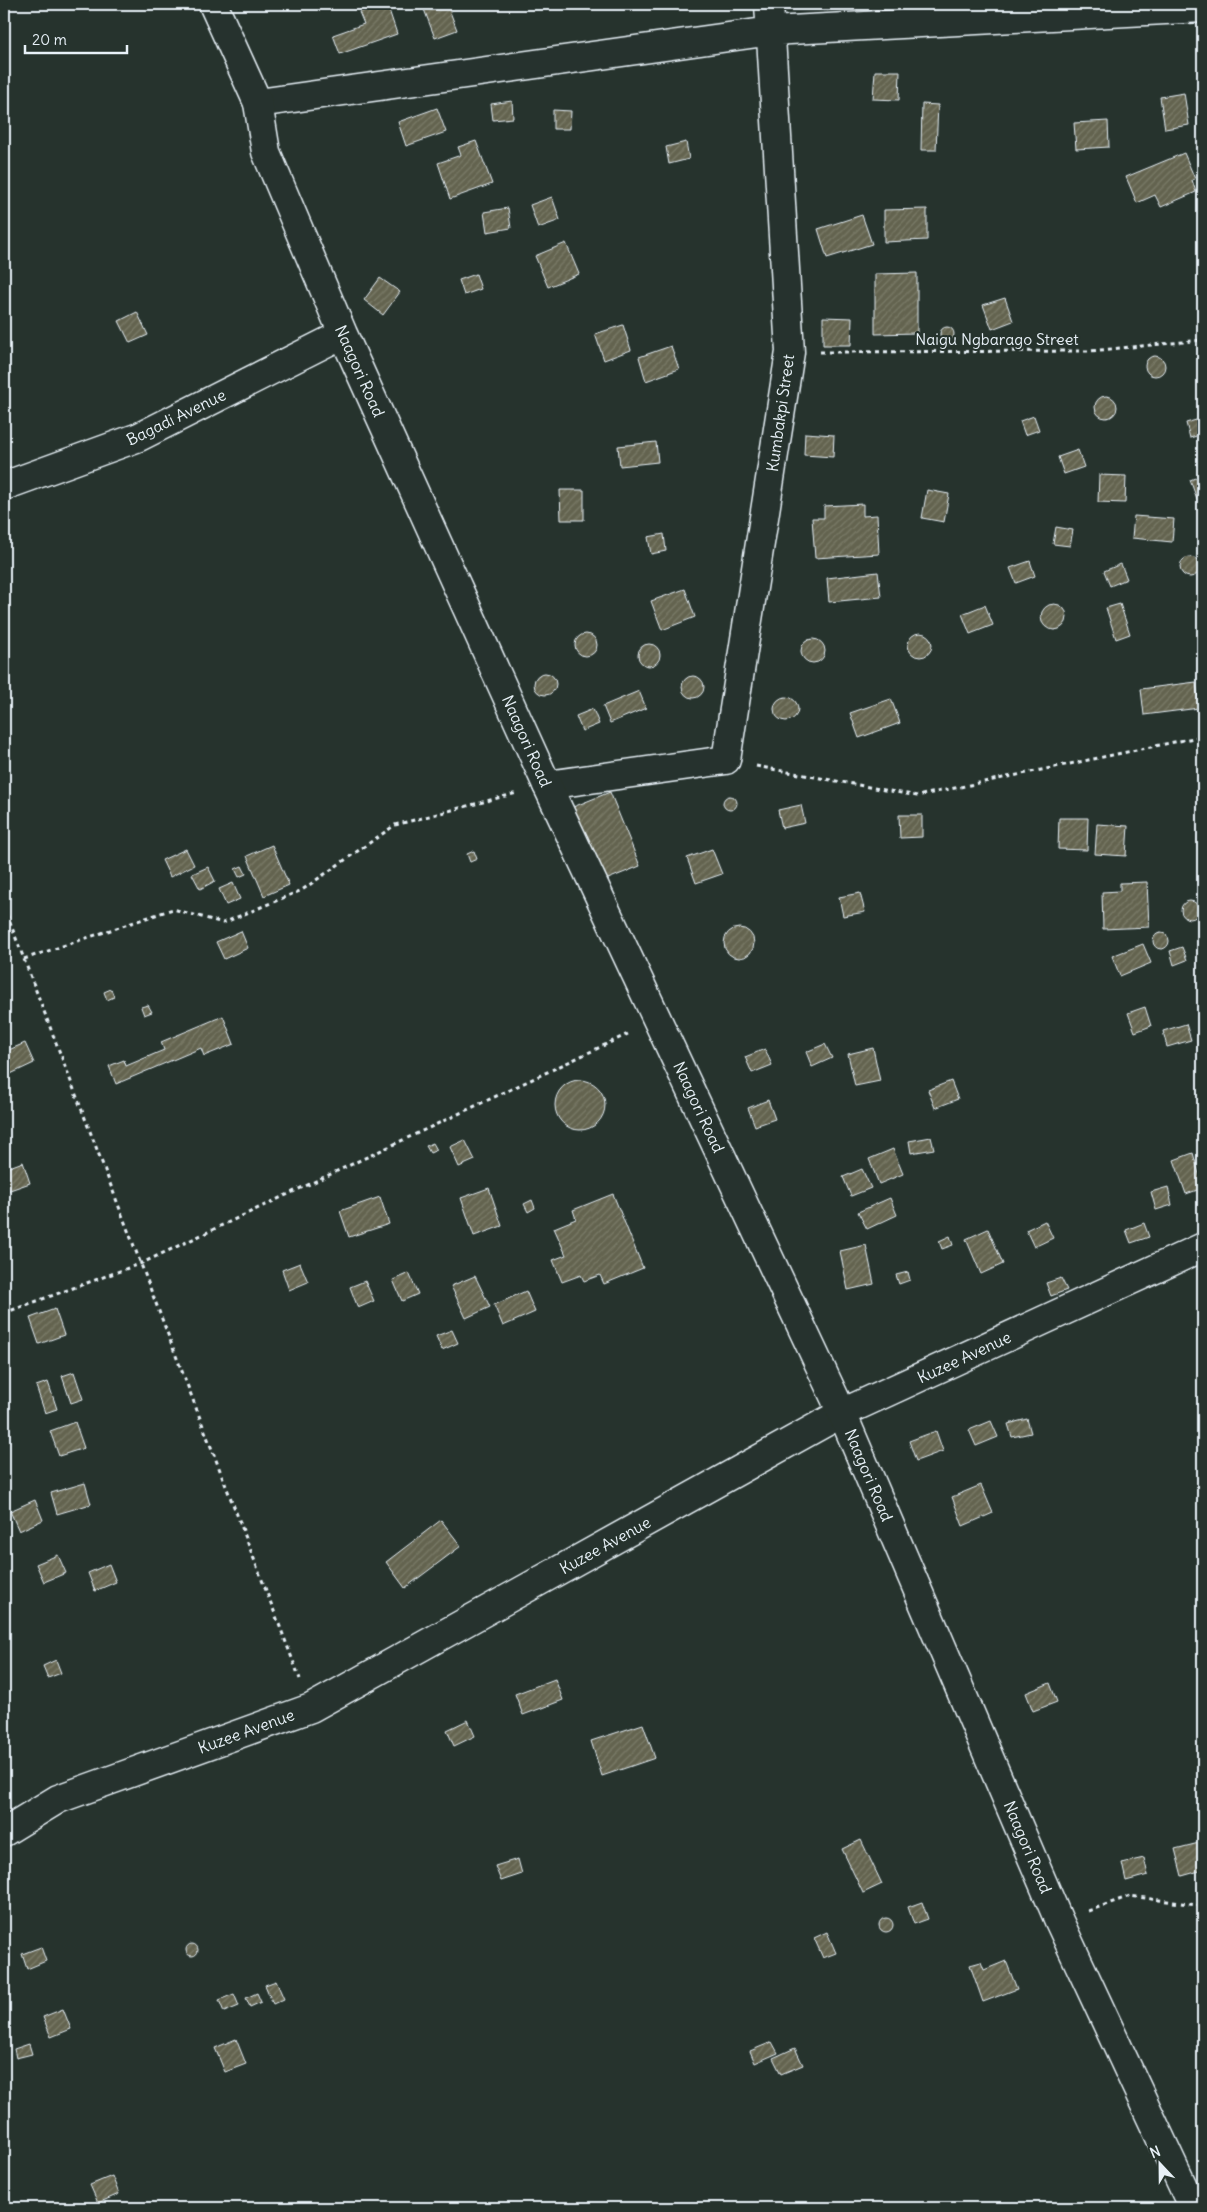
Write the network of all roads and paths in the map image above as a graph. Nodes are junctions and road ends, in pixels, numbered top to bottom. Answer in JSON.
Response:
{"nodes":[{"id":1,"x":214,"y":4,"type":"edge"},
{"id":2,"x":769,"y":4,"type":"edge"},
{"id":3,"x":1203,"y":8,"type":"edge"},
{"id":4,"x":771,"y":31,"type":"junction"},
{"id":5,"x":258,"y":103,"type":"junction"},
{"id":6,"x":343,"y":334,"type":"junction"},
{"id":7,"x":1203,"y":340,"type":"edge"},
{"id":8,"x":790,"y":352,"type":"junction"},
{"id":9,"x":4,"y":486,"type":"edge"},
{"id":10,"x":1203,"y":736,"type":"edge"},
{"id":11,"x":726,"y":760,"type":"junction"},
{"id":12,"x":547,"y":785,"type":"junction"},
{"id":13,"x":4,"y":906,"type":"edge"},
{"id":14,"x":24,"y":959,"type":"junction"},
{"id":15,"x":658,"y":1019,"type":"junction"},
{"id":16,"x":1203,"y":1247,"type":"edge"},
{"id":17,"x":142,"y":1263,"type":"junction"},
{"id":18,"x":4,"y":1313,"type":"edge"},
{"id":19,"x":842,"y":1413,"type":"junction"},
{"id":20,"x":311,"y":1708,"type":"junction"},
{"id":21,"x":4,"y":1832,"type":"edge"},
{"id":22,"x":1203,"y":1906,"type":"edge"},
{"id":23,"x":1059,"y":1921,"type":"junction"},
{"id":24,"x":1193,"y":2208,"type":"edge"}],
"edges":[{"from":1,"to":5,"type":"street","name":"Naagori Road"},
{"from":2,"to":4,"type":"street","name":"Kumbakpi Street"},
{"from":3,"to":4,"type":"street"},
{"from":4,"to":5,"type":"street"},
{"from":4,"to":8,"type":"street","name":"Kumbakpi Street"},
{"from":5,"to":6,"type":"street","name":"Naagori Road"},
{"from":6,"to":9,"type":"street","name":"Bagadi Avenue"},
{"from":6,"to":12,"type":"street","name":"Naagori Road"},
{"from":7,"to":8,"type":"path","name":"Naigu Ngbarago Street"},
{"from":8,"to":11,"type":"street","name":"Kumbakpi Street"},
{"from":10,"to":11,"type":"path"},
{"from":11,"to":12,"type":"street"},
{"from":12,"to":14,"type":"path"},
{"from":12,"to":15,"type":"street","name":"Naagori Road"},
{"from":13,"to":14,"type":"path"},
{"from":14,"to":17,"type":"path"},
{"from":15,"to":17,"type":"path"},
{"from":15,"to":19,"type":"street","name":"Naagori Road"},
{"from":16,"to":19,"type":"street","name":"Kuzee Avenue"},
{"from":17,"to":18,"type":"path"},
{"from":17,"to":20,"type":"path"},
{"from":19,"to":20,"type":"street","name":"Kuzee Avenue"},
{"from":19,"to":23,"type":"street","name":"Naagori Road"},
{"from":20,"to":21,"type":"street","name":"Kuzee Avenue"},
{"from":22,"to":23,"type":"path"},
{"from":23,"to":24,"type":"street","name":"Naagori Road"}]}
